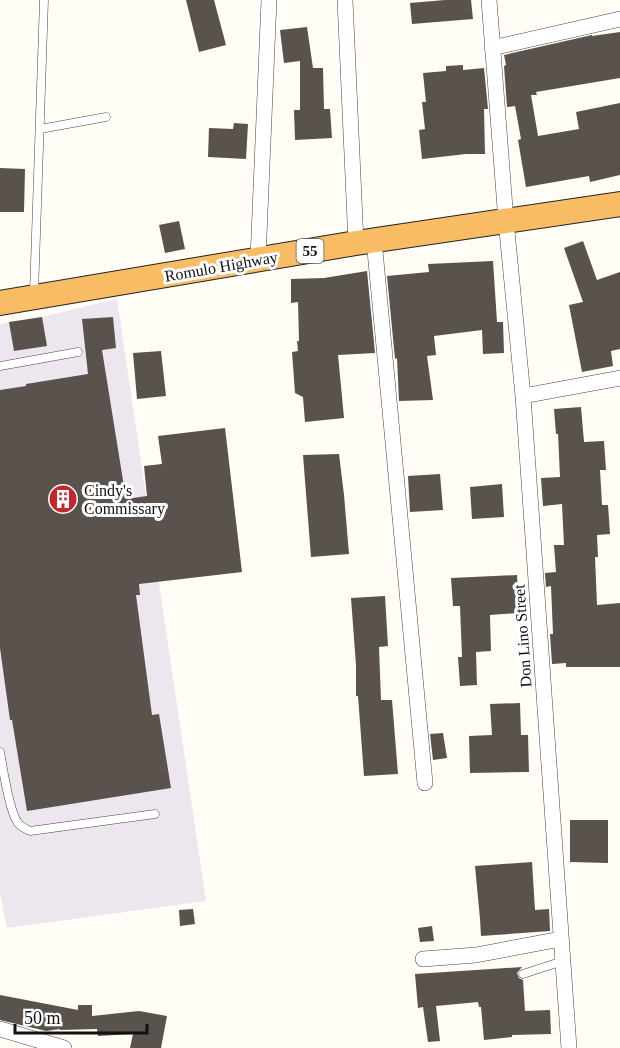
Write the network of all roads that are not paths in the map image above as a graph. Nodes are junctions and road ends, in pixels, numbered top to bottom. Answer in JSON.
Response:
{"nodes":[{"id":1,"x":44,"y":0,"type":"edge"},
{"id":2,"x":269,"y":0,"type":"edge"},
{"id":3,"x":345,"y":0,"type":"edge"},
{"id":4,"x":489,"y":0,"type":"edge"},
{"id":5,"x":620,"y":19,"type":"edge"},
{"id":6,"x":492,"y":48,"type":"junction"},
{"id":7,"x":106,"y":117,"type":"dead end"},
{"id":8,"x":40,"y":129,"type":"junction"},
{"id":9,"x":620,"y":204,"type":"edge"},
{"id":10,"x":506,"y":221,"type":"junction"},
{"id":11,"x":365,"y":241,"type":"junction"},
{"id":12,"x":258,"y":259,"type":"junction"},
{"id":13,"x":33,"y":297,"type":"junction"},
{"id":14,"x":0,"y":303,"type":"edge"},
{"id":15,"x":78,"y":352,"type":"dead end"},
{"id":16,"x":0,"y":366,"type":"edge"},
{"id":17,"x":620,"y":378,"type":"edge"},
{"id":18,"x":523,"y":396,"type":"junction"},
{"id":19,"x":0,"y":752,"type":"edge"},
{"id":20,"x":425,"y":783,"type":"dead end"},
{"id":21,"x":155,"y":814,"type":"dead end"},
{"id":22,"x":561,"y":939,"type":"junction"},
{"id":23,"x":423,"y":959,"type":"dead end"},
{"id":24,"x":563,"y":961,"type":"junction"},
{"id":25,"x":523,"y":974,"type":"dead end"},
{"id":26,"x":0,"y":1029,"type":"edge"},
{"id":27,"x":64,"y":1048,"type":"edge"},
{"id":28,"x":569,"y":1048,"type":"edge"}],
"edges":[{"from":1,"to":8,"type":"lane"},
{"from":2,"to":12,"type":"street"},
{"from":3,"to":11,"type":"street"},
{"from":4,"to":6,"type":"street","name":"Don Lino Street"},
{"from":5,"to":6,"type":"street"},
{"from":6,"to":10,"type":"street","name":"Don Lino Street"},
{"from":7,"to":8,"type":"lane"},
{"from":8,"to":13,"type":"lane"},
{"from":9,"to":10,"type":"highway","name":"Romulo Highway","number":"55"},
{"from":10,"to":11,"type":"highway","name":"Romulo Highway","number":"55"},
{"from":10,"to":18,"type":"street","name":"Don Lino Street"},
{"from":11,"to":12,"type":"highway","name":"Romulo Highway","number":"55"},
{"from":11,"to":20,"type":"street"},
{"from":12,"to":13,"type":"highway","name":"Romulo Highway","number":"55"},
{"from":13,"to":14,"type":"highway","name":"Romulo Highway","number":"55"},
{"from":15,"to":16,"type":"lane"},
{"from":17,"to":18,"type":"street"},
{"from":18,"to":22,"type":"street","name":"Don Lino Street"},
{"from":19,"to":21,"type":"lane"},
{"from":22,"to":23,"type":"street"},
{"from":22,"to":24,"type":"street","name":"Don Lino Street"},
{"from":24,"to":25,"type":"lane"},
{"from":24,"to":28,"type":"street","name":"Don Lino Street"},
{"from":26,"to":27,"type":"street"}]}
